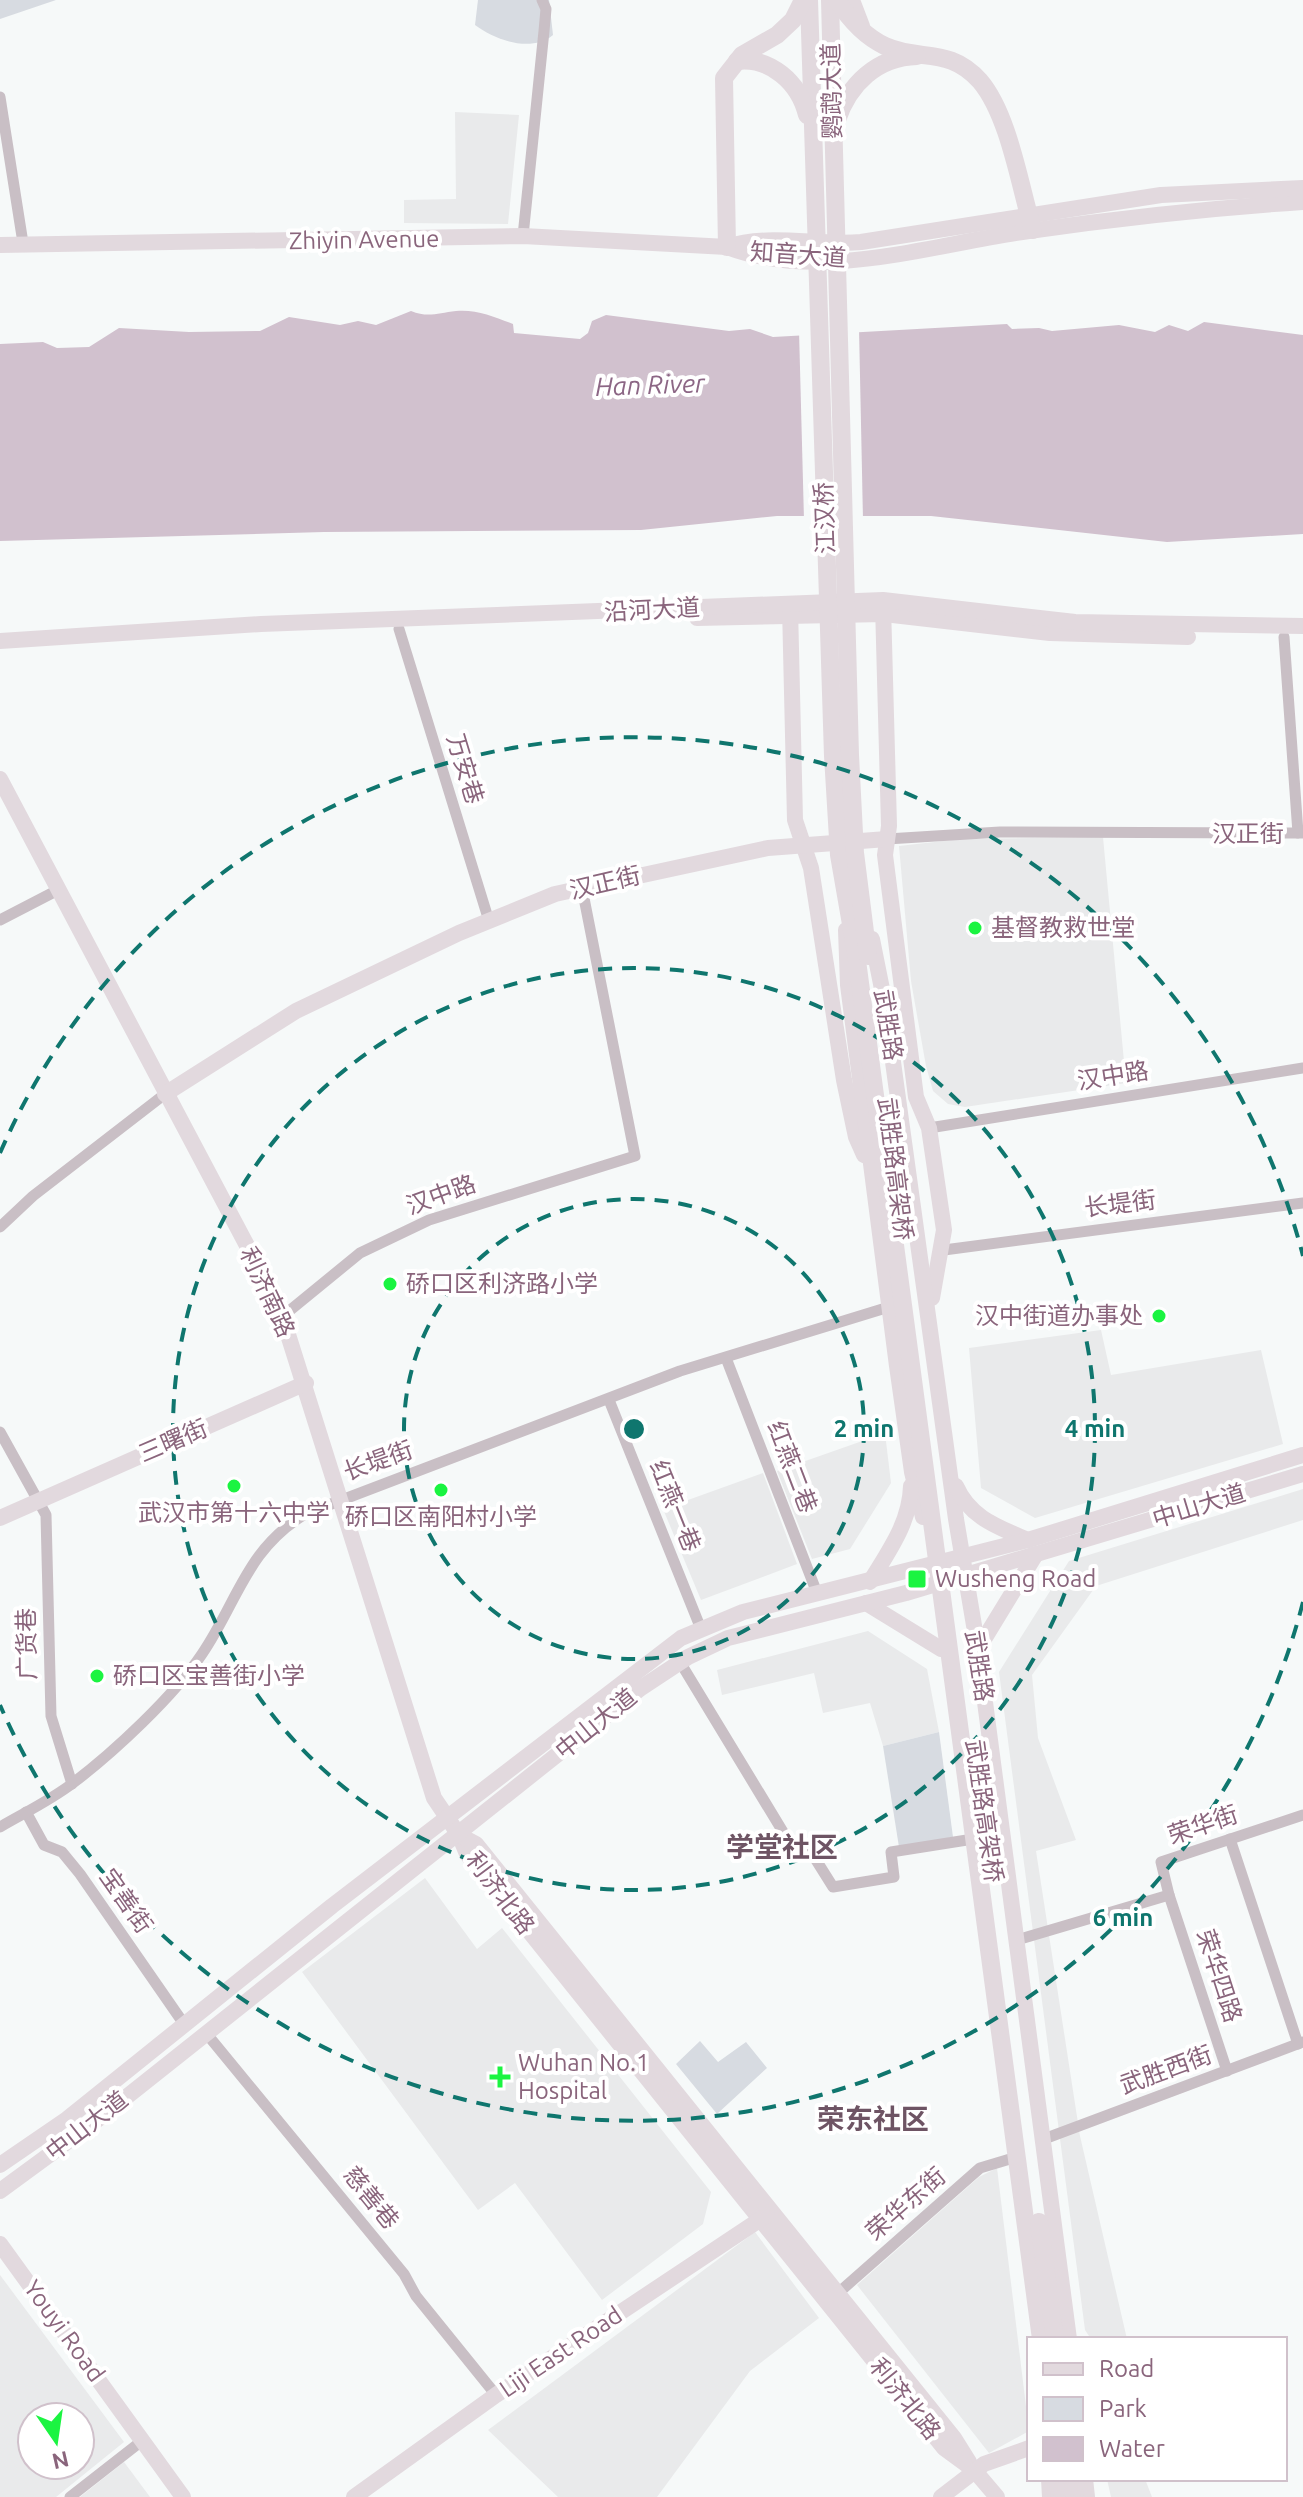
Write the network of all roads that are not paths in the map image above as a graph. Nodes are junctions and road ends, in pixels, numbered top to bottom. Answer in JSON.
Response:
{"nodes":[{"id":1,"x":542,"y":0,"type":"edge"},
{"id":2,"x":803,"y":0,"type":"edge"},
{"id":3,"x":809,"y":0,"type":"edge"},
{"id":4,"x":830,"y":0,"type":"edge"},
{"id":5,"x":837,"y":0,"type":"edge"},
{"id":6,"x":852,"y":0,"type":"edge"},
{"id":7,"x":867,"y":34,"type":"junction"},
{"id":8,"x":948,"y":56,"type":"junction"},
{"id":9,"x":737,"y":61,"type":"junction"},
{"id":10,"x":0,"y":97,"type":"edge"},
{"id":11,"x":833,"y":134,"type":"junction"},
{"id":12,"x":812,"y":135,"type":"junction"},
{"id":13,"x":813,"y":181,"type":"joint"},
{"id":14,"x":834,"y":181,"type":"joint"},
{"id":15,"x":1303,"y":188,"type":"edge"},
{"id":16,"x":1303,"y":202,"type":"edge"},
{"id":17,"x":1031,"y":222,"type":"junction"},
{"id":18,"x":523,"y":236,"type":"junction"},
{"id":19,"x":23,"y":243,"type":"junction"},
{"id":20,"x":0,"y":245,"type":"edge"},
{"id":21,"x":727,"y":247,"type":"junction"},
{"id":22,"x":883,"y":607,"type":"junction"},
{"id":23,"x":790,"y":608,"type":"junction"},
{"id":24,"x":1303,"y":626,"type":"edge"},
{"id":25,"x":399,"y":629,"type":"junction"},
{"id":26,"x":1303,"y":636,"type":"edge"},
{"id":27,"x":1284,"y":637,"type":"junction"},
{"id":28,"x":0,"y":641,"type":"edge"},
{"id":29,"x":0,"y":652,"type":"edge"},
{"id":30,"x":0,"y":779,"type":"edge"},
{"id":31,"x":1300,"y":833,"type":"edge"},
{"id":32,"x":887,"y":839,"type":"junction"},
{"id":33,"x":803,"y":845,"type":"junction"},
{"id":34,"x":847,"y":854,"type":"junction"},
{"id":35,"x":582,"y":888,"type":"junction"},
{"id":36,"x":58,"y":890,"type":"junction"},
{"id":37,"x":853,"y":899,"type":"junction"},
{"id":38,"x":0,"y":920,"type":"edge"},
{"id":39,"x":489,"y":921,"type":"junction"},
{"id":40,"x":862,"y":951,"type":"junction"},
{"id":41,"x":894,"y":1060,"type":"junction"},
{"id":42,"x":1303,"y":1068,"type":"edge"},
{"id":43,"x":165,"y":1094,"type":"junction"},
{"id":44,"x":916,"y":1097,"type":"junction"},
{"id":45,"x":929,"y":1128,"type":"junction"},
{"id":46,"x":871,"y":1174,"type":"junction"},
{"id":47,"x":1303,"y":1203,"type":"edge"},
{"id":48,"x":0,"y":1227,"type":"edge"},
{"id":49,"x":944,"y":1250,"type":"junction"},
{"id":50,"x":889,"y":1307,"type":"junction"},
{"id":51,"x":283,"y":1316,"type":"junction"},
{"id":52,"x":930,"y":1323,"type":"junction"},
{"id":53,"x":726,"y":1358,"type":"junction"},
{"id":54,"x":306,"y":1383,"type":"junction"},
{"id":55,"x":609,"y":1400,"type":"junction"},
{"id":56,"x":0,"y":1432,"type":"edge"},
{"id":57,"x":1303,"y":1455,"type":"edge"},
{"id":58,"x":912,"y":1472,"type":"junction"},
{"id":59,"x":1303,"y":1474,"type":"edge"},
{"id":60,"x":953,"y":1478,"type":"junction"},
{"id":61,"x":340,"y":1498,"type":"junction"},
{"id":62,"x":41,"y":1500,"type":"junction"},
{"id":63,"x":0,"y":1518,"type":"edge"},
{"id":64,"x":1032,"y":1547,"type":"junction"},
{"id":65,"x":963,"y":1558,"type":"junction"},
{"id":66,"x":930,"y":1567,"type":"junction"},
{"id":67,"x":966,"y":1576,"type":"junction"},
{"id":68,"x":870,"y":1582,"type":"junction"},
{"id":69,"x":933,"y":1585,"type":"junction"},
{"id":70,"x":817,"y":1593,"type":"junction"},
{"id":71,"x":866,"y":1603,"type":"junction"},
{"id":72,"x":701,"y":1629,"type":"junction"},
{"id":73,"x":941,"y":1649,"type":"junction"},
{"id":74,"x":978,"y":1649,"type":"junction"},
{"id":75,"x":680,"y":1662,"type":"junction"},
{"id":76,"x":72,"y":1784,"type":"junction"},
{"id":77,"x":26,"y":1812,"type":"junction"},
{"id":78,"x":1303,"y":1815,"type":"edge"},
{"id":79,"x":447,"y":1819,"type":"junction"},
{"id":80,"x":0,"y":1827,"type":"edge"},
{"id":81,"x":459,"y":1835,"type":"junction"},
{"id":82,"x":1230,"y":1839,"type":"junction"},
{"id":83,"x":967,"y":1840,"type":"junction"},
{"id":84,"x":1169,"y":1895,"type":"junction"},
{"id":85,"x":1017,"y":1940,"type":"junction"},
{"id":86,"x":184,"y":2024,"type":"junction"},
{"id":87,"x":206,"y":2033,"type":"junction"},
{"id":88,"x":1300,"y":2043,"type":"edge"},
{"id":89,"x":1227,"y":2071,"type":"junction"},
{"id":90,"x":1044,"y":2139,"type":"junction"},
{"id":91,"x":1010,"y":2159,"type":"junction"},
{"id":92,"x":0,"y":2165,"type":"edge"},
{"id":93,"x":0,"y":2191,"type":"edge"},
{"id":94,"x":766,"y":2216,"type":"junction"},
{"id":95,"x":0,"y":2244,"type":"edge"},
{"id":96,"x":837,"y":2294,"type":"junction"},
{"id":97,"x":1034,"y":2337,"type":"edge"},
{"id":98,"x":1041,"y":2337,"type":"edge"},
{"id":99,"x":1055,"y":2337,"type":"edge"},
{"id":100,"x":1069,"y":2337,"type":"edge"},
{"id":101,"x":496,"y":2395,"type":"junction"},
{"id":102,"x":143,"y":2440,"type":"junction"},
{"id":103,"x":1027,"y":2449,"type":"edge"},
{"id":104,"x":974,"y":2470,"type":"junction"},
{"id":105,"x":70,"y":2497,"type":"edge"},
{"id":106,"x":183,"y":2497,"type":"edge"},
{"id":107,"x":354,"y":2497,"type":"edge"},
{"id":108,"x":941,"y":2497,"type":"edge"},
{"id":109,"x":997,"y":2497,"type":"edge"}],
"edges":[{"from":1,"to":18,"type":"street"},
{"from":2,"to":9,"type":"main road"},
{"from":3,"to":12,"type":"main road","name":"鹦鹉大道"},
{"from":4,"to":11,"type":"main road","name":"鹦鹉大道"},
{"from":5,"to":7,"type":"main road"},
{"from":6,"to":7,"type":"main road"},
{"from":7,"to":8,"type":"main road"},
{"from":8,"to":11,"type":"main road"},
{"from":8,"to":17,"type":"main road"},
{"from":9,"to":12,"type":"main road"},
{"from":9,"to":21,"type":"main road"},
{"from":10,"to":19,"type":"street"},
{"from":11,"to":14,"type":"main road","name":"鹦鹉大道"},
{"from":12,"to":13,"type":"main road","name":"鹦鹉大道"},
{"from":13,"to":34,"type":"main road","name":"江汉桥"},
{"from":14,"to":34,"type":"main road","name":"江汉桥"},
{"from":15,"to":17,"type":"main road","name":"知音大道"},
{"from":16,"to":17,"type":"main road","name":"知音大道"},
{"from":17,"to":21,"type":"main road","name":"知音大道"},
{"from":18,"to":19,"type":"main road","name":"Zhiyin Avenue"},
{"from":18,"to":21,"type":"main road","name":"Zhiyin Avenue"},
{"from":19,"to":20,"type":"main road","name":"Zhiyin Avenue"},
{"from":22,"to":23,"type":"main road","name":"沿河大道"},
{"from":22,"to":24,"type":"main road","name":"沿河大道"},
{"from":22,"to":27,"type":"main road","name":"沿河大道"},
{"from":22,"to":32,"type":"main road"},
{"from":23,"to":25,"type":"main road","name":"沿河大道"},
{"from":23,"to":28,"type":"main road","name":"沿河大道"},
{"from":23,"to":33,"type":"main road"},
{"from":25,"to":29,"type":"main road","name":"沿河大道"},
{"from":25,"to":39,"type":"street","name":"万安巷"},
{"from":26,"to":27,"type":"main road","name":"沿河大道"},
{"from":27,"to":31,"type":"street"},
{"from":30,"to":36,"type":"main road","name":"利济南路"},
{"from":31,"to":32,"type":"street","name":"汉正街"},
{"from":32,"to":33,"type":"main road","name":"汉正街"},
{"from":32,"to":44,"type":"main road"},
{"from":33,"to":35,"type":"main road","name":"汉正街"},
{"from":33,"to":46,"type":"main road"},
{"from":34,"to":37,"type":"main road","name":"武胜路"},
{"from":35,"to":39,"type":"main road","name":"汉正街"},
{"from":35,"to":51,"type":"street","name":"汉中路"},
{"from":36,"to":38,"type":"street"},
{"from":36,"to":43,"type":"main road","name":"利济南路"},
{"from":37,"to":40,"type":"main road"},
{"from":37,"to":41,"type":"main road","name":"武胜路"},
{"from":37,"to":46,"type":"main road","name":"武胜路"},
{"from":39,"to":43,"type":"main road","name":"汉正街"},
{"from":40,"to":98,"type":"main road","name":"武胜路高架桥"},
{"from":40,"to":99,"type":"main road","name":"武胜路高架桥"},
{"from":41,"to":44,"type":"main road"},
{"from":41,"to":52,"type":"main road","name":"武胜路"},
{"from":42,"to":45,"type":"street","name":"汉中路"},
{"from":43,"to":48,"type":"street","name":"汉正街"},
{"from":43,"to":51,"type":"main road","name":"利济南路"},
{"from":44,"to":45,"type":"main road"},
{"from":45,"to":49,"type":"main road"},
{"from":46,"to":50,"type":"main road","name":"武胜路"},
{"from":47,"to":49,"type":"street","name":"长堤街"},
{"from":49,"to":52,"type":"main road"},
{"from":50,"to":53,"type":"street","name":"长堤街"},
{"from":50,"to":58,"type":"main road","name":"武胜路"},
{"from":51,"to":54,"type":"main road","name":"利济南路"},
{"from":52,"to":60,"type":"main road","name":"武胜路"},
{"from":53,"to":55,"type":"street","name":"长堤街"},
{"from":53,"to":70,"type":"street","name":"红燕二巷"},
{"from":54,"to":61,"type":"main road","name":"利济南路"},
{"from":54,"to":62,"type":"main road","name":"三曙街"},
{"from":55,"to":61,"type":"street","name":"长堤街"},
{"from":55,"to":72,"type":"street","name":"红燕一巷"},
{"from":56,"to":62,"type":"street"},
{"from":57,"to":64,"type":"main road","name":"中山大道"},
{"from":58,"to":66,"type":"main road","name":"武胜路"},
{"from":58,"to":68,"type":"main road"},
{"from":59,"to":64,"type":"main road","name":"中山大道"},
{"from":60,"to":64,"type":"main road"},
{"from":60,"to":65,"type":"main road","name":"武胜路"},
{"from":61,"to":76,"type":"street","name":"长堤街"},
{"from":61,"to":79,"type":"main road","name":"利济南路"},
{"from":62,"to":63,"type":"main road","name":"三曙街"},
{"from":62,"to":76,"type":"street","name":"广货巷"},
{"from":64,"to":65,"type":"main road","name":"中山大道"},
{"from":64,"to":67,"type":"main road","name":"中山大道"},
{"from":64,"to":74,"type":"main road"},
{"from":65,"to":66,"type":"main road","name":"中山大道"},
{"from":65,"to":67,"type":"main road","name":"武胜路"},
{"from":66,"to":68,"type":"main road","name":"中山大道"},
{"from":66,"to":69,"type":"main road","name":"武胜路"},
{"from":67,"to":69,"type":"main road","name":"中山大道"},
{"from":67,"to":74,"type":"main road","name":"武胜路"},
{"from":68,"to":70,"type":"main road","name":"中山大道"},
{"from":69,"to":71,"type":"main road","name":"中山大道"},
{"from":69,"to":73,"type":"main road","name":"武胜路"},
{"from":70,"to":72,"type":"main road","name":"中山大道"},
{"from":71,"to":73,"type":"main road"},
{"from":71,"to":75,"type":"main road","name":"中山大道"},
{"from":72,"to":79,"type":"main road","name":"中山大道"},
{"from":73,"to":83,"type":"main road","name":"武胜路"},
{"from":74,"to":85,"type":"main road","name":"武胜路"},
{"from":75,"to":81,"type":"main road","name":"中山大道"},
{"from":75,"to":83,"type":"street"},
{"from":76,"to":77,"type":"street","name":"长堤街"},
{"from":77,"to":80,"type":"street","name":"长堤街"},
{"from":77,"to":86,"type":"street","name":"宝善街"},
{"from":78,"to":82,"type":"street","name":"荣华街"},
{"from":79,"to":81,"type":"main road","name":"利济南路"},
{"from":79,"to":86,"type":"main road","name":"中山大道"},
{"from":81,"to":87,"type":"main road","name":"中山大道"},
{"from":81,"to":94,"type":"main road","name":"利济北路"},
{"from":82,"to":84,"type":"street","name":"荣华街"},
{"from":82,"to":88,"type":"street"},
{"from":83,"to":91,"type":"main road","name":"武胜路"},
{"from":84,"to":85,"type":"street"},
{"from":84,"to":89,"type":"street","name":"荣华四路"},
{"from":85,"to":90,"type":"main road","name":"武胜路"},
{"from":86,"to":92,"type":"main road","name":"中山大道"},
{"from":87,"to":93,"type":"main road","name":"中山大道"},
{"from":87,"to":101,"type":"street","name":"慈善巷"},
{"from":88,"to":89,"type":"street","name":"武胜西街"},
{"from":89,"to":90,"type":"street","name":"武胜西街"},
{"from":90,"to":100,"type":"main road","name":"武胜路"},
{"from":91,"to":96,"type":"street","name":"荣华东街"},
{"from":91,"to":97,"type":"main road","name":"武胜路"},
{"from":94,"to":96,"type":"main road","name":"利济北路"},
{"from":94,"to":101,"type":"main road","name":"Liji East Road"},
{"from":94,"to":104,"type":"main road","name":"利济北路"},
{"from":95,"to":102,"type":"main road","name":"Youyi Road"},
{"from":96,"to":104,"type":"main road","name":"利济北路"},
{"from":101,"to":107,"type":"main road","name":"Liji East Road"},
{"from":102,"to":105,"type":"street"},
{"from":102,"to":106,"type":"main road","name":"Youyi Road"},
{"from":103,"to":104,"type":"main road"},
{"from":104,"to":108,"type":"main road"},
{"from":104,"to":109,"type":"main road","name":"利济北路"}]}
